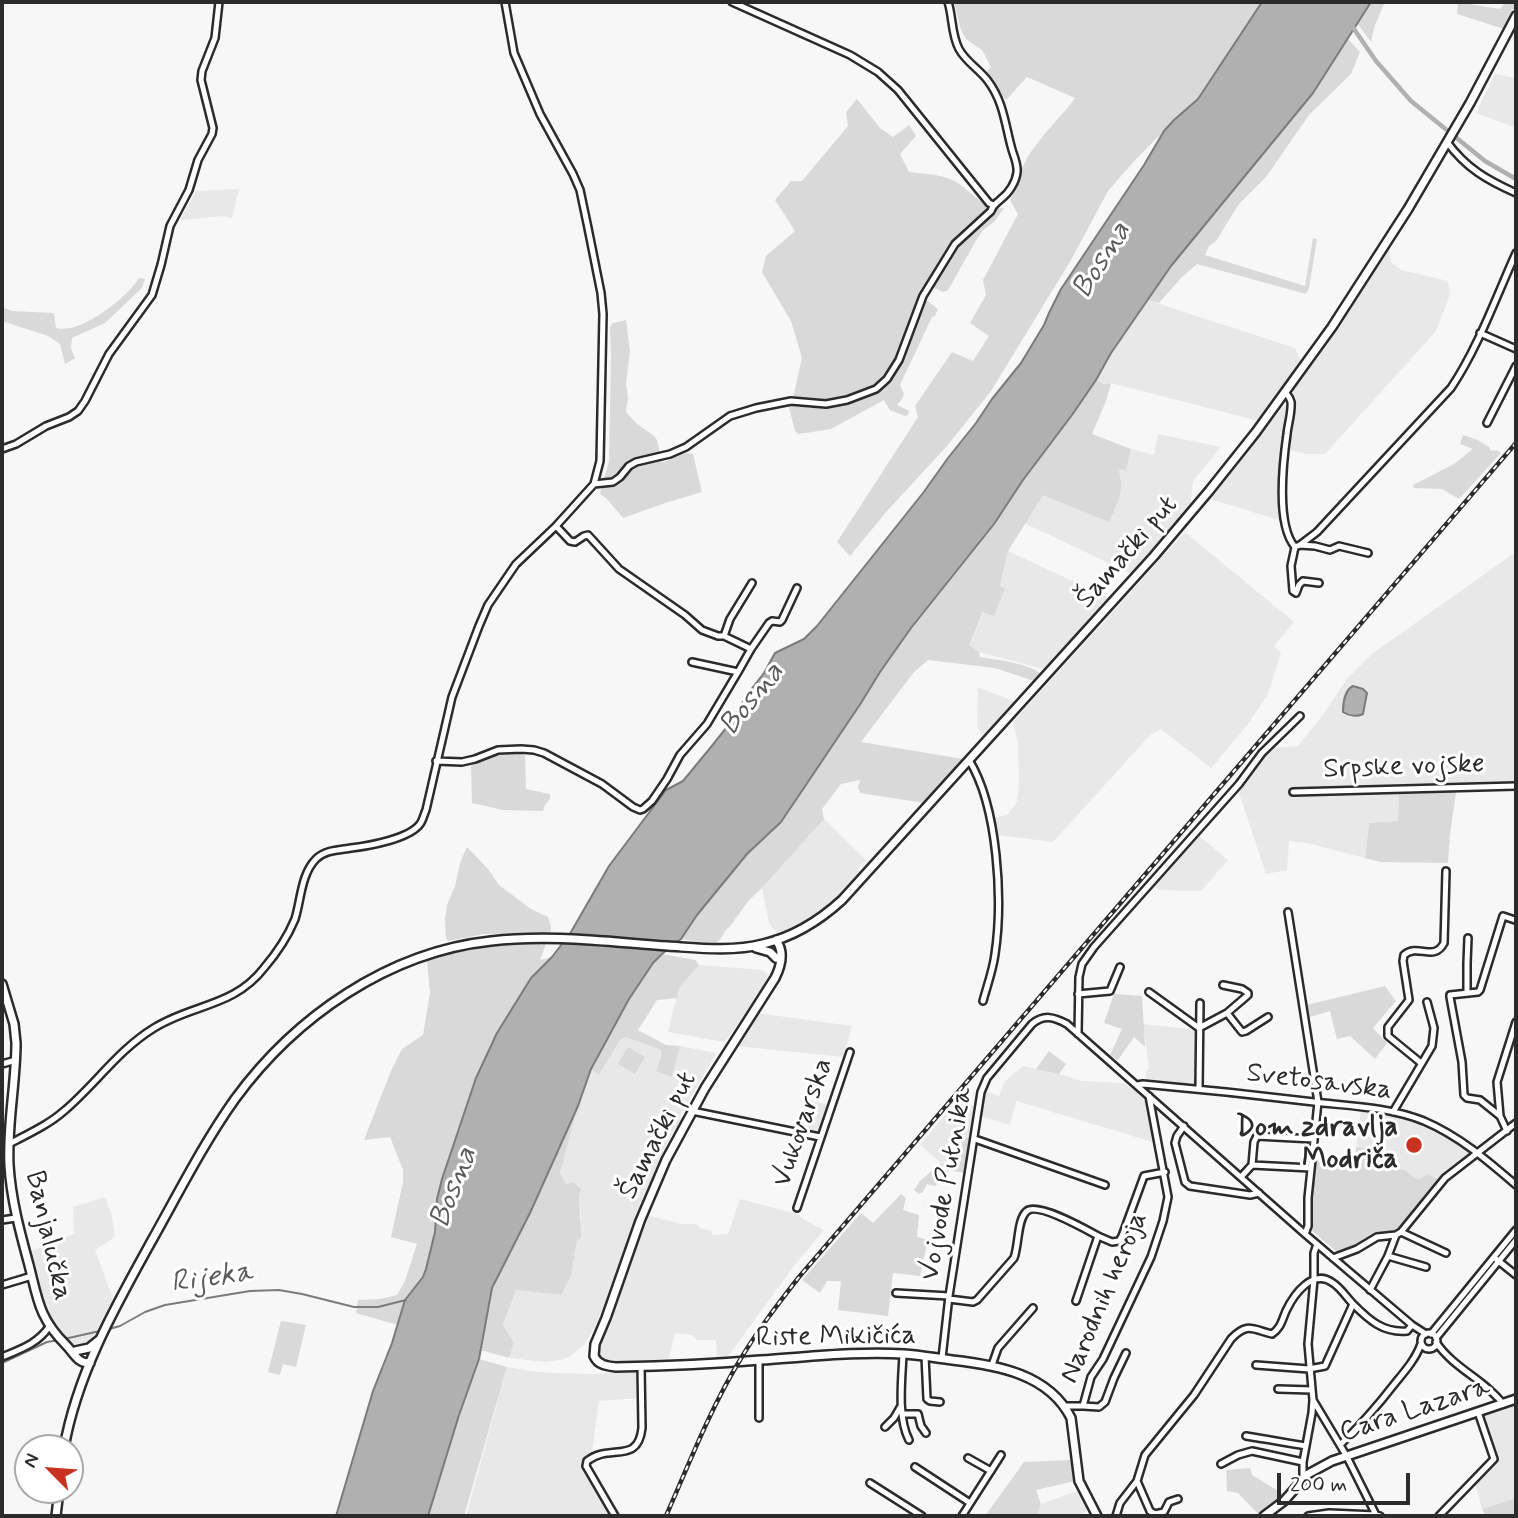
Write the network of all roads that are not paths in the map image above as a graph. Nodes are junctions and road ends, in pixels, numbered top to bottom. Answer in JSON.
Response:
{"nodes":[{"id":1,"x":219,"y":2,"type":"edge"},
{"id":2,"x":505,"y":2,"type":"edge"},
{"id":3,"x":732,"y":2,"type":"edge"},
{"id":4,"x":948,"y":2,"type":"edge"},
{"id":5,"x":1516,"y":16,"type":"edge"},
{"id":6,"x":1448,"y":140,"type":"junction"},
{"id":7,"x":1516,"y":193,"type":"edge"},
{"id":8,"x":993,"y":205,"type":"junction"},
{"id":9,"x":1516,"y":253,"type":"edge"},
{"id":10,"x":1480,"y":332,"type":"junction"},
{"id":11,"x":1516,"y":349,"type":"edge"},
{"id":12,"x":1516,"y":366,"type":"edge"},
{"id":13,"x":1285,"y":392,"type":"junction"},
{"id":14,"x":1487,"y":423,"type":"dead end"},
{"id":15,"x":2,"y":449,"type":"edge"},
{"id":16,"x":594,"y":484,"type":"junction"},
{"id":17,"x":556,"y":526,"type":"junction"},
{"id":18,"x":1298,"y":546,"type":"junction"},
{"id":19,"x":1368,"y":553,"type":"dead end"},
{"id":20,"x":752,"y":583,"type":"dead end"},
{"id":21,"x":1320,"y":583,"type":"dead end"},
{"id":22,"x":797,"y":588,"type":"dead end"},
{"id":23,"x":724,"y":636,"type":"junction"},
{"id":24,"x":751,"y":649,"type":"junction"},
{"id":25,"x":692,"y":662,"type":"dead end"},
{"id":26,"x":738,"y":672,"type":"junction"},
{"id":27,"x":1300,"y":716,"type":"dead end"},
{"id":28,"x":969,"y":760,"type":"junction"},
{"id":29,"x":436,"y":761,"type":"junction"},
{"id":30,"x":1516,"y":786,"type":"edge"},
{"id":31,"x":1293,"y":793,"type":"dead end"},
{"id":32,"x":1446,"y":871,"type":"dead end"},
{"id":33,"x":1288,"y":912,"type":"dead end"},
{"id":34,"x":1515,"y":920,"type":"edge"},
{"id":35,"x":1468,"y":938,"type":"dead end"},
{"id":36,"x":776,"y":940,"type":"junction"},
{"id":37,"x":748,"y":947,"type":"junction"},
{"id":38,"x":776,"y":958,"type":"junction"},
{"id":39,"x":1120,"y":967,"type":"dead end"},
{"id":40,"x":779,"y":970,"type":"junction"},
{"id":41,"x":2,"y":984,"type":"edge"},
{"id":42,"x":1223,"y":985,"type":"dead end"},
{"id":43,"x":1149,"y":992,"type":"dead end"},
{"id":44,"x":1467,"y":993,"type":"junction"},
{"id":45,"x":1078,"y":994,"type":"junction"},
{"id":46,"x":983,"y":1001,"type":"dead end"},
{"id":47,"x":1427,"y":1002,"type":"dead end"},
{"id":48,"x":1200,"y":1003,"type":"dead end"},
{"id":49,"x":1227,"y":1013,"type":"junction"},
{"id":50,"x":1268,"y":1017,"type":"dead end"},
{"id":51,"x":1516,"y":1022,"type":"edge"},
{"id":52,"x":1199,"y":1028,"type":"junction"},
{"id":53,"x":1078,"y":1034,"type":"junction"},
{"id":54,"x":850,"y":1052,"type":"dead end"},
{"id":55,"x":16,"y":1060,"type":"junction"},
{"id":56,"x":1421,"y":1063,"type":"junction"},
{"id":57,"x":2,"y":1064,"type":"edge"},
{"id":58,"x":1137,"y":1086,"type":"junction"},
{"id":59,"x":1199,"y":1089,"type":"junction"},
{"id":60,"x":1149,"y":1096,"type":"junction"},
{"id":61,"x":1318,"y":1102,"type":"junction"},
{"id":62,"x":692,"y":1111,"type":"junction"},
{"id":63,"x":1393,"y":1112,"type":"junction"},
{"id":64,"x":1500,"y":1116,"type":"junction"},
{"id":65,"x":1516,"y":1123,"type":"edge"},
{"id":66,"x":1184,"y":1126,"type":"junction"},
{"id":67,"x":1507,"y":1130,"type":"junction"},
{"id":68,"x":820,"y":1138,"type":"junction"},
{"id":69,"x":975,"y":1139,"type":"junction"},
{"id":70,"x":1313,"y":1139,"type":"junction"},
{"id":71,"x":9,"y":1144,"type":"junction"},
{"id":72,"x":1478,"y":1153,"type":"junction"},
{"id":73,"x":1252,"y":1165,"type":"junction"},
{"id":74,"x":1311,"y":1168,"type":"junction"},
{"id":75,"x":1165,"y":1172,"type":"junction"},
{"id":76,"x":1241,"y":1177,"type":"junction"},
{"id":77,"x":1105,"y":1185,"type":"dead end"},
{"id":78,"x":1516,"y":1185,"type":"edge"},
{"id":79,"x":1259,"y":1193,"type":"junction"},
{"id":80,"x":797,"y":1208,"type":"dead end"},
{"id":81,"x":16,"y":1218,"type":"junction"},
{"id":82,"x":2,"y":1220,"type":"edge"},
{"id":83,"x":1516,"y":1230,"type":"edge"},
{"id":84,"x":1398,"y":1233,"type":"junction"},
{"id":85,"x":1305,"y":1234,"type":"junction"},
{"id":86,"x":1098,"y":1236,"type":"junction"},
{"id":87,"x":1516,"y":1240,"type":"edge"},
{"id":88,"x":1317,"y":1244,"type":"junction"},
{"id":89,"x":1446,"y":1253,"type":"dead end"},
{"id":90,"x":1388,"y":1256,"type":"junction"},
{"id":91,"x":1333,"y":1258,"type":"junction"},
{"id":92,"x":1497,"y":1259,"type":"junction"},
{"id":93,"x":1426,"y":1267,"type":"dead end"},
{"id":94,"x":1516,"y":1275,"type":"edge"},
{"id":95,"x":32,"y":1276,"type":"junction"},
{"id":96,"x":1314,"y":1279,"type":"junction"},
{"id":97,"x":2,"y":1285,"type":"edge"},
{"id":98,"x":1370,"y":1290,"type":"junction"},
{"id":99,"x":896,"y":1293,"type":"dead end"},
{"id":100,"x":949,"y":1297,"type":"junction"},
{"id":101,"x":1076,"y":1301,"type":"dead end"},
{"id":102,"x":1353,"y":1304,"type":"junction"},
{"id":103,"x":1033,"y":1308,"type":"dead end"},
{"id":104,"x":1412,"y":1325,"type":"junction"},
{"id":105,"x":52,"y":1330,"type":"junction"},
{"id":106,"x":600,"y":1332,"type":"joint"},
{"id":107,"x":102,"y":1336,"type":"junction"},
{"id":108,"x":1429,"y":1339,"type":"junction"},
{"id":109,"x":71,"y":1349,"type":"junction"},
{"id":110,"x":1430,"y":1349,"type":"junction"},
{"id":111,"x":1126,"y":1353,"type":"dead end"},
{"id":112,"x":903,"y":1354,"type":"junction"},
{"id":113,"x":925,"y":1356,"type":"junction"},
{"id":114,"x":2,"y":1357,"type":"edge"},
{"id":115,"x":1449,"y":1357,"type":"junction"},
{"id":116,"x":942,"y":1358,"type":"junction"},
{"id":117,"x":759,"y":1360,"type":"junction"},
{"id":118,"x":80,"y":1361,"type":"junction"},
{"id":119,"x":1411,"y":1362,"type":"junction"},
{"id":120,"x":90,"y":1363,"type":"junction"},
{"id":121,"x":992,"y":1365,"type":"junction"},
{"id":122,"x":1256,"y":1365,"type":"dead end"},
{"id":123,"x":641,"y":1366,"type":"junction"},
{"id":124,"x":1309,"y":1369,"type":"junction"},
{"id":125,"x":82,"y":1382,"type":"junction"},
{"id":126,"x":1278,"y":1389,"type":"dead end"},
{"id":127,"x":1312,"y":1390,"type":"junction"},
{"id":128,"x":1516,"y":1399,"type":"edge"},
{"id":129,"x":1313,"y":1401,"type":"junction"},
{"id":130,"x":940,"y":1402,"type":"dead end"},
{"id":131,"x":1503,"y":1404,"type":"junction"},
{"id":132,"x":901,"y":1406,"type":"junction"},
{"id":133,"x":1064,"y":1406,"type":"junction"},
{"id":134,"x":1083,"y":1406,"type":"junction"},
{"id":135,"x":1478,"y":1412,"type":"junction"},
{"id":136,"x":903,"y":1414,"type":"junction"},
{"id":137,"x":759,"y":1418,"type":"dead end"},
{"id":138,"x":885,"y":1427,"type":"dead end"},
{"id":139,"x":926,"y":1433,"type":"dead end"},
{"id":140,"x":66,"y":1434,"type":"edge"},
{"id":141,"x":1246,"y":1436,"type":"dead end"},
{"id":142,"x":909,"y":1440,"type":"dead end"},
{"id":143,"x":1340,"y":1445,"type":"junction"},
{"id":144,"x":1306,"y":1446,"type":"junction"},
{"id":145,"x":1001,"y":1455,"type":"dead end"},
{"id":146,"x":1346,"y":1455,"type":"junction"},
{"id":147,"x":968,"y":1458,"type":"dead end"},
{"id":148,"x":1303,"y":1462,"type":"junction"},
{"id":149,"x":1221,"y":1465,"type":"dead end"},
{"id":150,"x":915,"y":1466,"type":"dead end"},
{"id":151,"x":991,"y":1471,"type":"junction"},
{"id":152,"x":1303,"y":1480,"type":"junction"},
{"id":153,"x":1137,"y":1481,"type":"junction"},
{"id":154,"x":870,"y":1483,"type":"dead end"},
{"id":155,"x":1178,"y":1499,"type":"dead end"},
{"id":156,"x":970,"y":1503,"type":"junction"},
{"id":157,"x":1095,"y":1512,"type":"edge"},
{"id":158,"x":1273,"y":1514,"type":"edge"},
{"id":159,"x":615,"y":1516,"type":"edge"},
{"id":160,"x":922,"y":1516,"type":"edge"},
{"id":161,"x":962,"y":1516,"type":"edge"},
{"id":162,"x":1116,"y":1516,"type":"edge"},
{"id":163,"x":1264,"y":1516,"type":"edge"},
{"id":164,"x":1308,"y":1516,"type":"edge"},
{"id":165,"x":1378,"y":1516,"type":"edge"},
{"id":166,"x":1439,"y":1516,"type":"edge"}],
"edges":[{"from":1,"to":15,"type":"street"},
{"from":2,"to":16,"type":"street"},
{"from":3,"to":8,"type":"street"},
{"from":4,"to":8,"type":"street"},
{"from":5,"to":6,"type":"main road","name":"Šamački put"},
{"from":6,"to":7,"type":"street"},
{"from":6,"to":13,"type":"main road","name":"Šamački put"},
{"from":8,"to":16,"type":"street"},
{"from":9,"to":10,"type":"street"},
{"from":10,"to":11,"type":"street"},
{"from":10,"to":18,"type":"street"},
{"from":12,"to":14,"type":"street"},
{"from":13,"to":18,"type":"street"},
{"from":13,"to":28,"type":"main road","name":"Šamački put"},
{"from":16,"to":17,"type":"street"},
{"from":17,"to":23,"type":"street"},
{"from":17,"to":29,"type":"street"},
{"from":18,"to":19,"type":"street"},
{"from":18,"to":21,"type":"street"},
{"from":20,"to":23,"type":"street"},
{"from":22,"to":24,"type":"street"},
{"from":23,"to":24,"type":"street"},
{"from":24,"to":26,"type":"street"},
{"from":25,"to":26,"type":"street"},
{"from":26,"to":29,"type":"street"},
{"from":27,"to":45,"type":"street"},
{"from":28,"to":36,"type":"main road","name":"Šamački put"},
{"from":28,"to":46,"type":"street"},
{"from":29,"to":71,"type":"street"},
{"from":30,"to":31,"type":"street","name":"Srpske vojske"},
{"from":32,"to":56,"type":"street"},
{"from":33,"to":61,"type":"street"},
{"from":34,"to":44,"type":"street"},
{"from":35,"to":44,"type":"street"},
{"from":36,"to":37,"type":"main road","name":"Šamački put"},
{"from":36,"to":38,"type":"main road"},
{"from":36,"to":40,"type":"main road"},
{"from":37,"to":38,"type":"main road"},
{"from":37,"to":107,"type":"main road","name":"Šamački put"},
{"from":38,"to":40,"type":"main road"},
{"from":39,"to":45,"type":"street"},
{"from":40,"to":62,"type":"main road","name":"Šamački put"},
{"from":41,"to":55,"type":"main road","name":"Banjalučka"},
{"from":42,"to":49,"type":"street"},
{"from":43,"to":52,"type":"street"},
{"from":44,"to":64,"type":"street"},
{"from":45,"to":53,"type":"street"},
{"from":47,"to":56,"type":"street"},
{"from":48,"to":52,"type":"street"},
{"from":49,"to":50,"type":"street"},
{"from":49,"to":52,"type":"street"},
{"from":51,"to":64,"type":"street"},
{"from":52,"to":59,"type":"street"},
{"from":53,"to":58,"type":"street"},
{"from":53,"to":69,"type":"street","name":"Vojvode Putnika"},
{"from":54,"to":68,"type":"street","name":"Vukovarska"},
{"from":55,"to":57,"type":"street"},
{"from":55,"to":71,"type":"main road","name":"Banjalučka"},
{"from":56,"to":63,"type":"street"},
{"from":58,"to":59,"type":"street","name":"Svetosavska"},
{"from":58,"to":60,"type":"street"},
{"from":59,"to":61,"type":"street","name":"Svetosavska"},
{"from":60,"to":66,"type":"street"},
{"from":60,"to":75,"type":"street","name":"Narodnih heroja"},
{"from":61,"to":63,"type":"street","name":"Svetosavska"},
{"from":61,"to":70,"type":"street"},
{"from":62,"to":68,"type":"street"},
{"from":62,"to":106,"type":"main road","name":"Šamački put"},
{"from":63,"to":72,"type":"street","name":"Svetosavska"},
{"from":64,"to":67,"type":"street"},
{"from":65,"to":67,"type":"street"},
{"from":66,"to":76,"type":"street"},
{"from":66,"to":79,"type":"street"},
{"from":67,"to":72,"type":"street"},
{"from":68,"to":80,"type":"street","name":"Vukovarska"},
{"from":69,"to":77,"type":"street"},
{"from":69,"to":100,"type":"street","name":"Vojvode Putnika"},
{"from":70,"to":73,"type":"street"},
{"from":70,"to":74,"type":"street"},
{"from":71,"to":81,"type":"main road","name":"Banjalučka"},
{"from":72,"to":78,"type":"street","name":"Svetosavska"},
{"from":72,"to":84,"type":"street"},
{"from":73,"to":74,"type":"street"},
{"from":73,"to":76,"type":"street"},
{"from":74,"to":85,"type":"street"},
{"from":75,"to":86,"type":"street"},
{"from":75,"to":134,"type":"street","name":"Narodnih heroja"},
{"from":76,"to":79,"type":"street"},
{"from":79,"to":85,"type":"street"},
{"from":81,"to":82,"type":"street"},
{"from":81,"to":95,"type":"main road","name":"Banjalučka"},
{"from":83,"to":92,"type":"street"},
{"from":84,"to":89,"type":"street"},
{"from":84,"to":90,"type":"street"},
{"from":84,"to":91,"type":"street"},
{"from":85,"to":88,"type":"street"},
{"from":86,"to":100,"type":"street"},
{"from":86,"to":101,"type":"street"},
{"from":87,"to":92,"type":"street"},
{"from":88,"to":91,"type":"street"},
{"from":88,"to":96,"type":"street"},
{"from":90,"to":93,"type":"street"},
{"from":90,"to":98,"type":"street"},
{"from":91,"to":98,"type":"street"},
{"from":92,"to":94,"type":"street"},
{"from":92,"to":108,"type":"street"},
{"from":95,"to":97,"type":"street"},
{"from":95,"to":105,"type":"main road","name":"Banjalučka"},
{"from":96,"to":102,"type":"street"},
{"from":96,"to":124,"type":"street"},
{"from":96,"to":153,"type":"street"},
{"from":98,"to":104,"type":"street"},
{"from":99,"to":100,"type":"street"},
{"from":100,"to":116,"type":"street","name":"Vojvode Putnika"},
{"from":102,"to":104,"type":"street"},
{"from":102,"to":124,"type":"street"},
{"from":103,"to":121,"type":"street"},
{"from":104,"to":108,"type":"street"},
{"from":105,"to":109,"type":"main road"},
{"from":105,"to":114,"type":"street"},
{"from":106,"to":123,"type":"main road","name":"Riste Mikičića"},
{"from":107,"to":109,"type":"main road"},
{"from":107,"to":120,"type":"main road","name":"Šamački put"},
{"from":108,"to":110,"type":"street"},
{"from":108,"to":110,"type":"street"},
{"from":108,"to":115,"type":"street"},
{"from":108,"to":119,"type":"street"},
{"from":109,"to":118,"type":"main road"},
{"from":109,"to":120,"type":"main road"},
{"from":110,"to":115,"type":"street"},
{"from":110,"to":119,"type":"street"},
{"from":111,"to":134,"type":"street"},
{"from":112,"to":113,"type":"main road","name":"Riste Mikičića"},
{"from":112,"to":117,"type":"main road","name":"Riste Mikičića"},
{"from":112,"to":132,"type":"street"},
{"from":113,"to":116,"type":"main road","name":"Riste Mikičića"},
{"from":113,"to":130,"type":"street"},
{"from":115,"to":131,"type":"street"},
{"from":116,"to":121,"type":"main road","name":"Riste Mikičića"},
{"from":117,"to":123,"type":"main road","name":"Riste Mikičića"},
{"from":117,"to":137,"type":"street"},
{"from":118,"to":120,"type":"main road"},
{"from":118,"to":125,"type":"main road"},
{"from":119,"to":143,"type":"street"},
{"from":120,"to":125,"type":"main road","name":"Šamački put"},
{"from":121,"to":133,"type":"main road","name":"Riste Mikičića"},
{"from":122,"to":124,"type":"street"},
{"from":123,"to":159,"type":"street"},
{"from":124,"to":127,"type":"street"},
{"from":125,"to":140,"type":"main road","name":"Šamački put"},
{"from":126,"to":127,"type":"street"},
{"from":127,"to":129,"type":"street"},
{"from":128,"to":131,"type":"main road","name":"Cara Lazara"},
{"from":129,"to":143,"type":"street"},
{"from":129,"to":144,"type":"street"},
{"from":131,"to":135,"type":"main road","name":"Cara Lazara"},
{"from":132,"to":136,"type":"street"},
{"from":132,"to":138,"type":"street"},
{"from":133,"to":134,"type":"street","name":"Narodnih heroja"},
{"from":133,"to":157,"type":"main road"},
{"from":135,"to":146,"type":"main road","name":"Cara Lazara"},
{"from":135,"to":166,"type":"street"},
{"from":136,"to":139,"type":"street"},
{"from":136,"to":142,"type":"street"},
{"from":141,"to":144,"type":"street"},
{"from":143,"to":146,"type":"street"},
{"from":144,"to":148,"type":"street"},
{"from":145,"to":151,"type":"street"},
{"from":146,"to":152,"type":"main road","name":"Cara Lazara"},
{"from":146,"to":165,"type":"street"},
{"from":147,"to":151,"type":"street"},
{"from":148,"to":149,"type":"street"},
{"from":148,"to":152,"type":"street"},
{"from":150,"to":156,"type":"street"},
{"from":151,"to":156,"type":"street"},
{"from":152,"to":158,"type":"main road","name":"Cara Lazara"},
{"from":153,"to":155,"type":"street"},
{"from":153,"to":162,"type":"street"},
{"from":154,"to":160,"type":"street"},
{"from":156,"to":161,"type":"street"},
{"from":158,"to":163,"type":"main road","name":"Cara Lazara"},
{"from":164,"to":165,"type":"street"}]}
